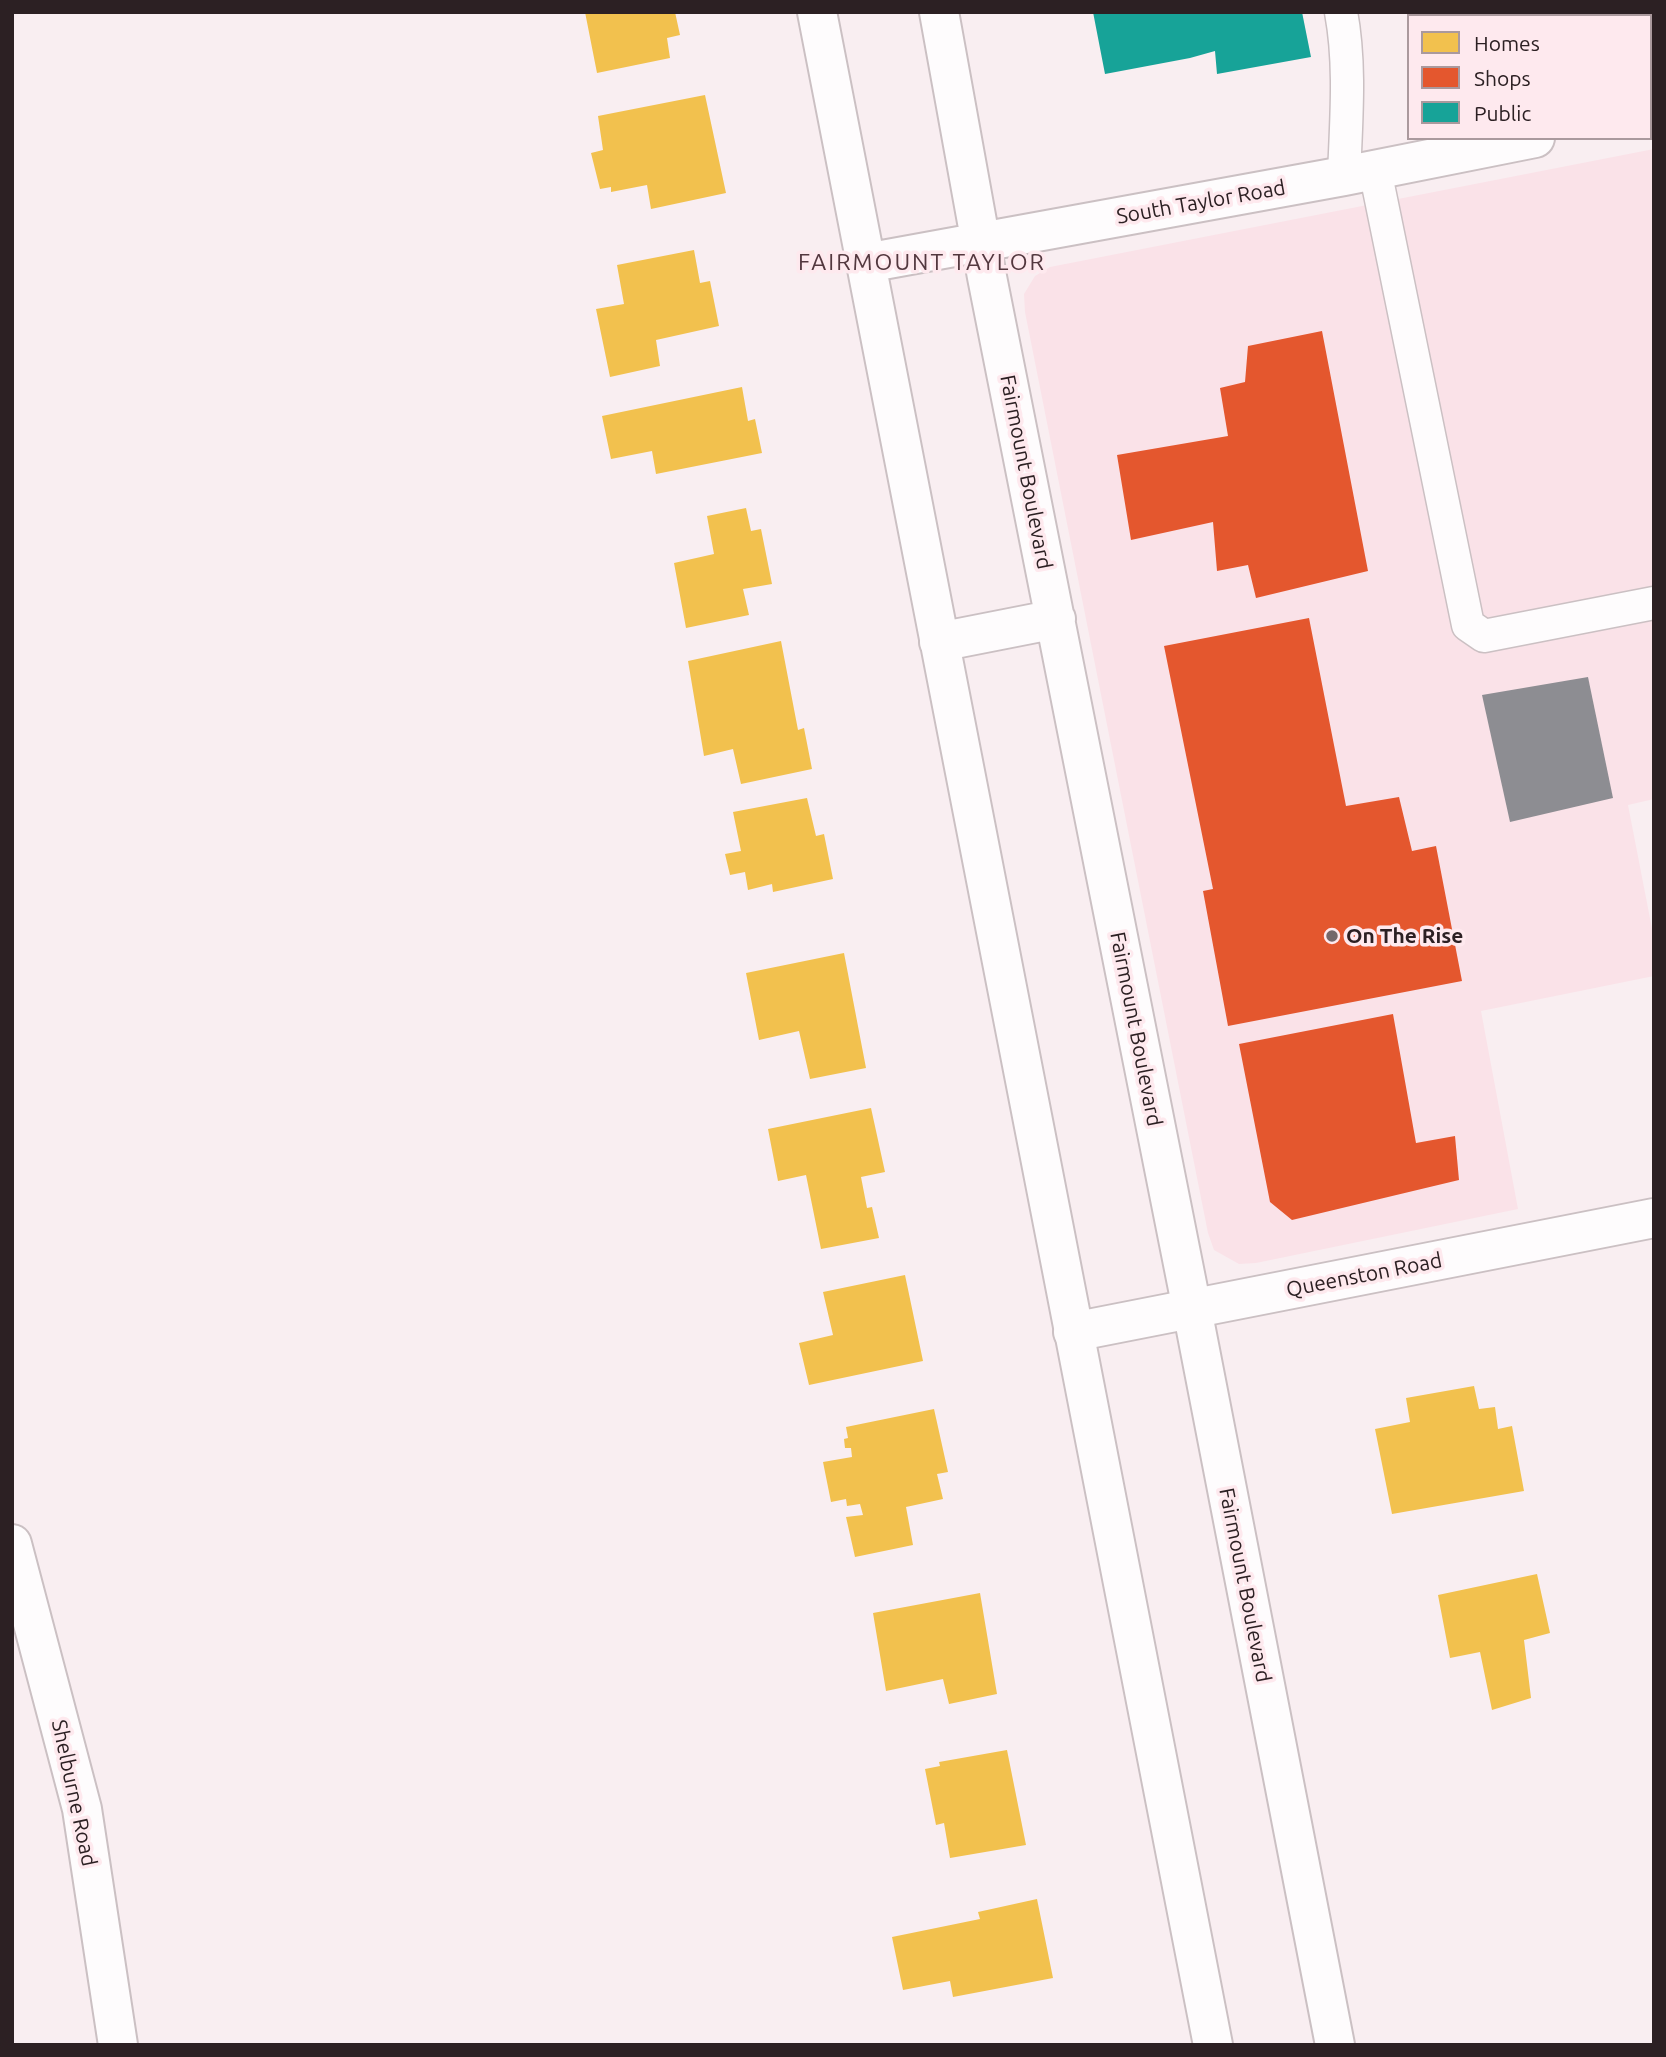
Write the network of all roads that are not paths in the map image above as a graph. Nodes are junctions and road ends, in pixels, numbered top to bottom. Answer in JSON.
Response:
{"nodes":[{"id":1,"x":817,"y":12,"type":"edge"},
{"id":2,"x":939,"y":12,"type":"edge"},
{"id":3,"x":1341,"y":12,"type":"edge"},
{"id":4,"x":1525,"y":140,"type":"edge"},
{"id":5,"x":1360,"y":173,"type":"junction"},
{"id":6,"x":981,"y":243,"type":"junction"},
{"id":7,"x":866,"y":263,"type":"junction"},
{"id":8,"x":1654,"y":603,"type":"edge"},
{"id":9,"x":1056,"y":619,"type":"junction"},
{"id":10,"x":940,"y":642,"type":"junction"},
{"id":11,"x":1654,"y":1218,"type":"edge"},
{"id":12,"x":1192,"y":1309,"type":"junction"},
{"id":13,"x":1073,"y":1332,"type":"junction"},
{"id":14,"x":12,"y":1544,"type":"edge"},
{"id":15,"x":118,"y":2045,"type":"edge"},
{"id":16,"x":1213,"y":2045,"type":"edge"},
{"id":17,"x":1335,"y":2045,"type":"edge"}],
"edges":[{"from":1,"to":7,"type":"main road"},
{"from":2,"to":6,"type":"main road","name":"Fairmount Boulevard"},
{"from":3,"to":5,"type":"lane"},
{"from":4,"to":5,"type":"main road","name":"South Taylor Road"},
{"from":5,"to":6,"type":"main road","name":"South Taylor Road"},
{"from":5,"to":8,"type":"lane"},
{"from":6,"to":7,"type":"main road","name":"South Taylor Road"},
{"from":6,"to":9,"type":"main road","name":"Fairmount Boulevard"},
{"from":7,"to":10,"type":"main road"},
{"from":9,"to":10,"type":"main road"},
{"from":9,"to":12,"type":"main road","name":"Fairmount Boulevard"},
{"from":10,"to":13,"type":"main road"},
{"from":11,"to":12,"type":"main road","name":"Queenston Road"},
{"from":12,"to":13,"type":"main road","name":"Queenston Road"},
{"from":12,"to":17,"type":"main road","name":"Fairmount Boulevard"},
{"from":13,"to":16,"type":"main road"},
{"from":14,"to":15,"type":"main road","name":"Shelburne Road"}]}
